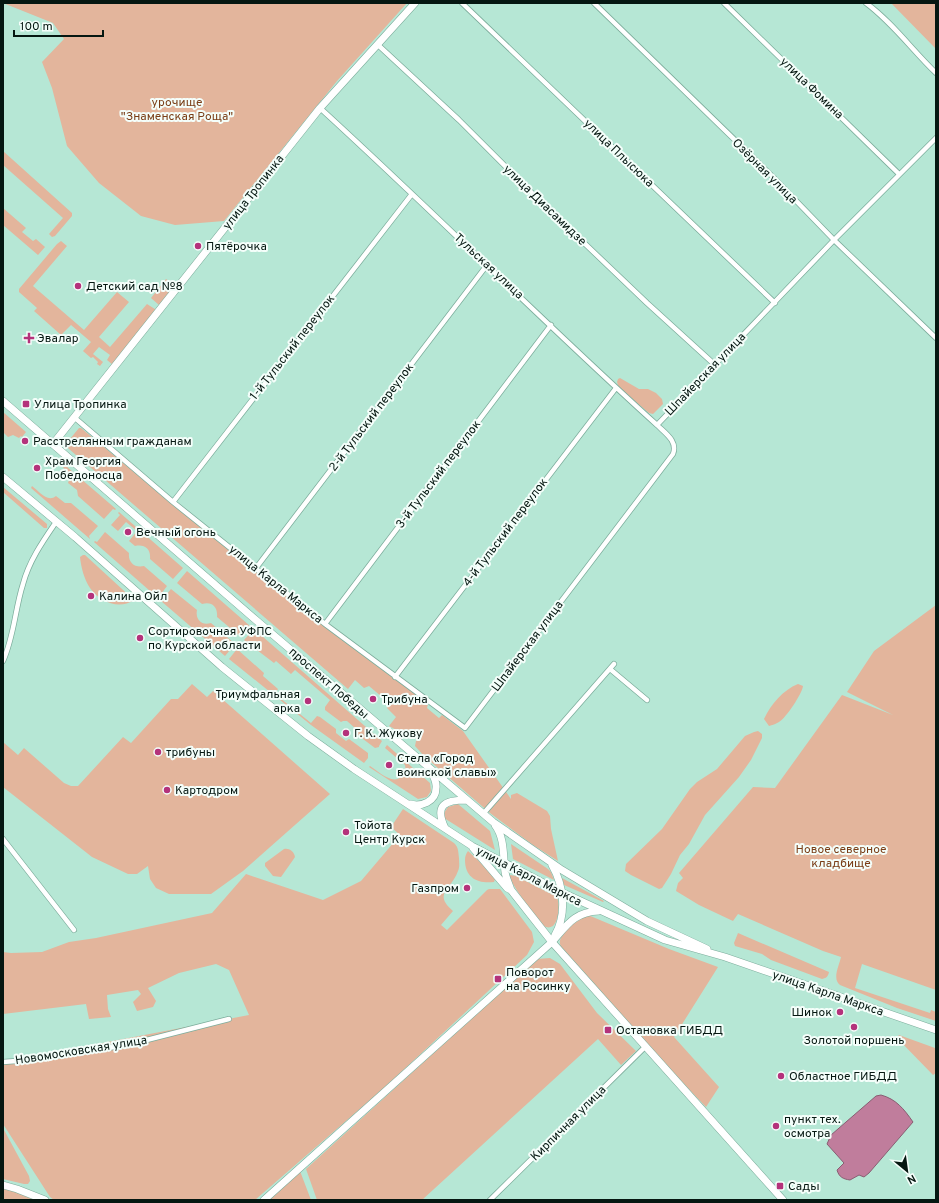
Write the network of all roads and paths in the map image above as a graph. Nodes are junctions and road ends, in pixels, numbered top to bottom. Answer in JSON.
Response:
{"nodes":[{"id":1,"x":415,"y":3,"type":"edge"},
{"id":2,"x":462,"y":3,"type":"edge"},
{"id":3,"x":594,"y":3,"type":"edge"},
{"id":4,"x":724,"y":3,"type":"edge"},
{"id":5,"x":866,"y":3,"type":"edge"},
{"id":6,"x":377,"y":44,"type":"junction"},
{"id":7,"x":936,"y":73,"type":"edge"},
{"id":8,"x":320,"y":108,"type":"junction"},
{"id":9,"x":936,"y":138,"type":"edge"},
{"id":10,"x":899,"y":174,"type":"junction"},
{"id":11,"x":412,"y":194,"type":"junction"},
{"id":12,"x":834,"y":240,"type":"junction"},
{"id":13,"x":487,"y":265,"type":"junction"},
{"id":14,"x":775,"y":303,"type":"junction"},
{"id":15,"x":551,"y":325,"type":"junction"},
{"id":16,"x":936,"y":338,"type":"edge"},
{"id":17,"x":714,"y":364,"type":"junction"},
{"id":18,"x":616,"y":388,"type":"junction"},
{"id":19,"x":3,"y":401,"type":"edge"},
{"id":20,"x":75,"y":418,"type":"junction"},
{"id":21,"x":657,"y":425,"type":"junction"},
{"id":22,"x":53,"y":444,"type":"junction"},
{"id":23,"x":3,"y":477,"type":"edge"},
{"id":24,"x":173,"y":502,"type":"junction"},
{"id":25,"x":56,"y":522,"type":"junction"},
{"id":26,"x":256,"y":568,"type":"junction"},
{"id":27,"x":326,"y":624,"type":"junction"},
{"id":28,"x":3,"y":661,"type":"edge"},
{"id":29,"x":614,"y":664,"type":"dead end"},
{"id":30,"x":610,"y":669,"type":"junction"},
{"id":31,"x":395,"y":676,"type":"junction"},
{"id":32,"x":647,"y":700,"type":"dead end"},
{"id":33,"x":465,"y":728,"type":"joint"},
{"id":34,"x":429,"y":768,"type":"junction"},
{"id":35,"x":466,"y":800,"type":"junction"},
{"id":36,"x":404,"y":802,"type":"junction"},
{"id":37,"x":483,"y":814,"type":"junction"},
{"id":38,"x":493,"y":822,"type":"junction"},
{"id":39,"x":445,"y":828,"type":"junction"},
{"id":40,"x":3,"y":839,"type":"edge"},
{"id":41,"x":472,"y":846,"type":"junction"},
{"id":42,"x":505,"y":862,"type":"junction"},
{"id":43,"x":551,"y":863,"type":"junction"},
{"id":44,"x":511,"y":890,"type":"junction"},
{"id":45,"x":561,"y":892,"type":"junction"},
{"id":46,"x":599,"y":911,"type":"junction"},
{"id":47,"x":74,"y":930,"type":"dead end"},
{"id":48,"x":552,"y":942,"type":"junction"},
{"id":49,"x":725,"y":957,"type":"junction"},
{"id":50,"x":229,"y":1020,"type":"dead end"},
{"id":51,"x":936,"y":1030,"type":"edge"},
{"id":52,"x":645,"y":1047,"type":"junction"},
{"id":53,"x":3,"y":1062,"type":"edge"},
{"id":54,"x":3,"y":1186,"type":"edge"},
{"id":55,"x":45,"y":1200,"type":"edge"},
{"id":56,"x":264,"y":1200,"type":"edge"},
{"id":57,"x":490,"y":1200,"type":"edge"},
{"id":58,"x":783,"y":1200,"type":"edge"}],
"edges":[{"from":1,"to":6,"type":"main road","name":"улица Тропинка"},
{"from":2,"to":14,"type":"street","name":"улица Плысюка"},
{"from":3,"to":12,"type":"street","name":"Озёрная улица"},
{"from":4,"to":10,"type":"street","name":"улица Фомина"},
{"from":5,"to":7,"type":"street"},
{"from":6,"to":8,"type":"main road","name":"улица Тропинка"},
{"from":6,"to":17,"type":"street","name":"улица Диасамидзе"},
{"from":8,"to":11,"type":"street","name":"Тульская улица"},
{"from":8,"to":20,"type":"main road","name":"улица Тропинка"},
{"from":9,"to":10,"type":"street","name":"Шпайерская улица"},
{"from":10,"to":12,"type":"street","name":"Шпайерская улица"},
{"from":11,"to":13,"type":"street","name":"Тульская улица"},
{"from":11,"to":24,"type":"street","name":"1-й Тульский переулок"},
{"from":12,"to":14,"type":"street","name":"Шпайерская улица"},
{"from":12,"to":16,"type":"street","name":"Озёрная улица"},
{"from":13,"to":15,"type":"street","name":"Тульская улица"},
{"from":13,"to":26,"type":"street","name":"2-й Тульский переулок"},
{"from":14,"to":17,"type":"street","name":"Шпайерская улица"},
{"from":15,"to":18,"type":"street","name":"Тульская улица"},
{"from":15,"to":27,"type":"street","name":"3-й Тульский переулок"},
{"from":17,"to":21,"type":"street","name":"Шпайерская улица"},
{"from":18,"to":21,"type":"street","name":"Тульская улица"},
{"from":18,"to":31,"type":"street","name":"4-й Тульский переулок"},
{"from":19,"to":22,"type":"main road","name":"проспект Победы"},
{"from":20,"to":22,"type":"main road","name":"улица Тропинка"},
{"from":20,"to":24,"type":"street","name":"улица Карла Маркса"},
{"from":21,"to":33,"type":"street","name":"Шпайерская улица"},
{"from":22,"to":34,"type":"main road","name":"проспект Победы"},
{"from":23,"to":25,"type":"main road"},
{"from":24,"to":26,"type":"street","name":"улица Карла Маркса"},
{"from":25,"to":28,"type":"street"},
{"from":25,"to":36,"type":"main road"},
{"from":26,"to":27,"type":"street","name":"улица Карла Маркса"},
{"from":27,"to":31,"type":"street","name":"улица Карла Маркса"},
{"from":29,"to":30,"type":"street"},
{"from":30,"to":32,"type":"street"},
{"from":30,"to":37,"type":"street"},
{"from":31,"to":33,"type":"street","name":"улица Карла Маркса"},
{"from":34,"to":35,"type":"main road","name":"проспект Победы"},
{"from":34,"to":36,"type":"main road"},
{"from":35,"to":37,"type":"main road","name":"проспект Победы"},
{"from":35,"to":39,"type":"main road"},
{"from":36,"to":39,"type":"main road"},
{"from":37,"to":38,"type":"main road","name":"проспект Победы"},
{"from":38,"to":42,"type":"main road"},
{"from":38,"to":43,"type":"main road","name":"проспект Победы"},
{"from":39,"to":41,"type":"main road"},
{"from":40,"to":47,"type":"street"},
{"from":41,"to":42,"type":"main road","name":"улица Карла Маркса"},
{"from":41,"to":44,"type":"main road","name":"улица Карла Маркса"},
{"from":42,"to":44,"type":"main road"},
{"from":42,"to":45,"type":"main road","name":"улица Карла Маркса"},
{"from":43,"to":45,"type":"main road"},
{"from":43,"to":49,"type":"main road","name":"проспект Победы"},
{"from":44,"to":48,"type":"main road","name":"улица Карла Маркса"},
{"from":45,"to":46,"type":"main road","name":"улица Карла Маркса"},
{"from":45,"to":48,"type":"main road"},
{"from":46,"to":48,"type":"main road"},
{"from":46,"to":49,"type":"main road","name":"улица Карла Маркса"},
{"from":48,"to":52,"type":"main road","name":"улица Карла Маркса"},
{"from":48,"to":56,"type":"main road"},
{"from":49,"to":51,"type":"main road","name":"улица Карла Маркса"},
{"from":50,"to":53,"type":"street","name":"Новомосковская улица"},
{"from":52,"to":57,"type":"street","name":"Кирпичная улица"},
{"from":52,"to":58,"type":"main road","name":"улица Карла Маркса"},
{"from":54,"to":55,"type":"main road"}]}
